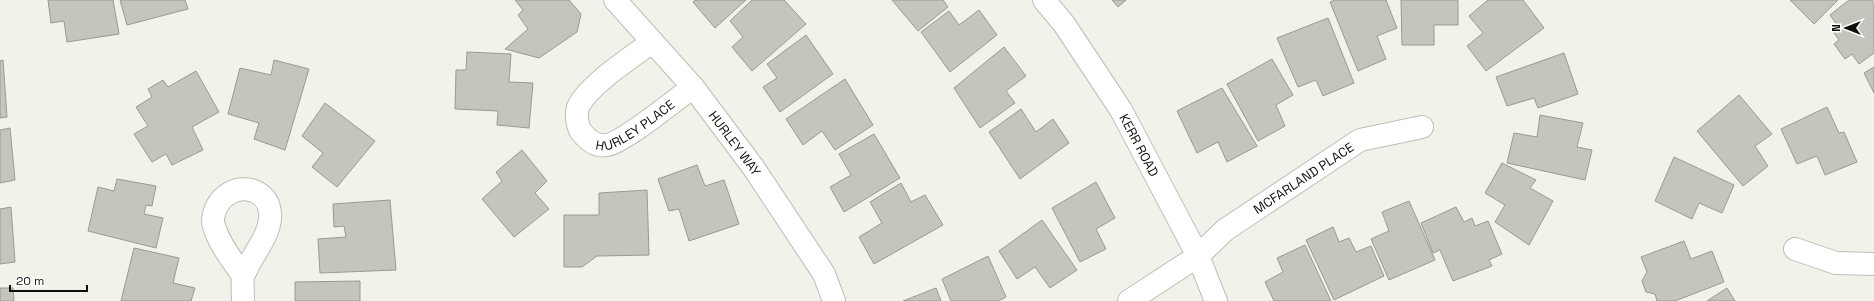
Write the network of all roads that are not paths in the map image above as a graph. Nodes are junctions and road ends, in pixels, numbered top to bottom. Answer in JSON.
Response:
{"nodes":[{"id":1,"x":615,"y":0,"type":"edge"},
{"id":2,"x":1044,"y":0,"type":"edge"},
{"id":3,"x":652,"y":42,"type":"junction"},
{"id":4,"x":692,"y":87,"type":"junction"},
{"id":5,"x":1422,"y":126,"type":"dead end"},
{"id":6,"x":1795,"y":249,"type":"dead end"},
{"id":7,"x":1198,"y":256,"type":"junction"},
{"id":8,"x":1874,"y":264,"type":"edge"},
{"id":9,"x":243,"y":276,"type":"dead end"},
{"id":10,"x":242,"y":301,"type":"edge"},
{"id":11,"x":834,"y":301,"type":"edge"},
{"id":12,"x":1129,"y":301,"type":"edge"},
{"id":13,"x":1216,"y":301,"type":"edge"}],
"edges":[{"from":1,"to":3,"type":"street","name":"HURLEY WAY"},
{"from":2,"to":7,"type":"street","name":"KERR ROAD"},
{"from":3,"to":4,"type":"street","name":"HURLEY WAY"},
{"from":3,"to":4,"type":"street","name":"HURLEY PLACE"},
{"from":4,"to":11,"type":"street","name":"HURLEY WAY"},
{"from":5,"to":7,"type":"street","name":"MCFARLAND PLACE"},
{"from":6,"to":8,"type":"street"},
{"from":7,"to":12,"type":"street","name":"MCFARLAND PLACE"},
{"from":7,"to":13,"type":"street","name":"KERR ROAD"},
{"from":9,"to":10,"type":"street"}]}
